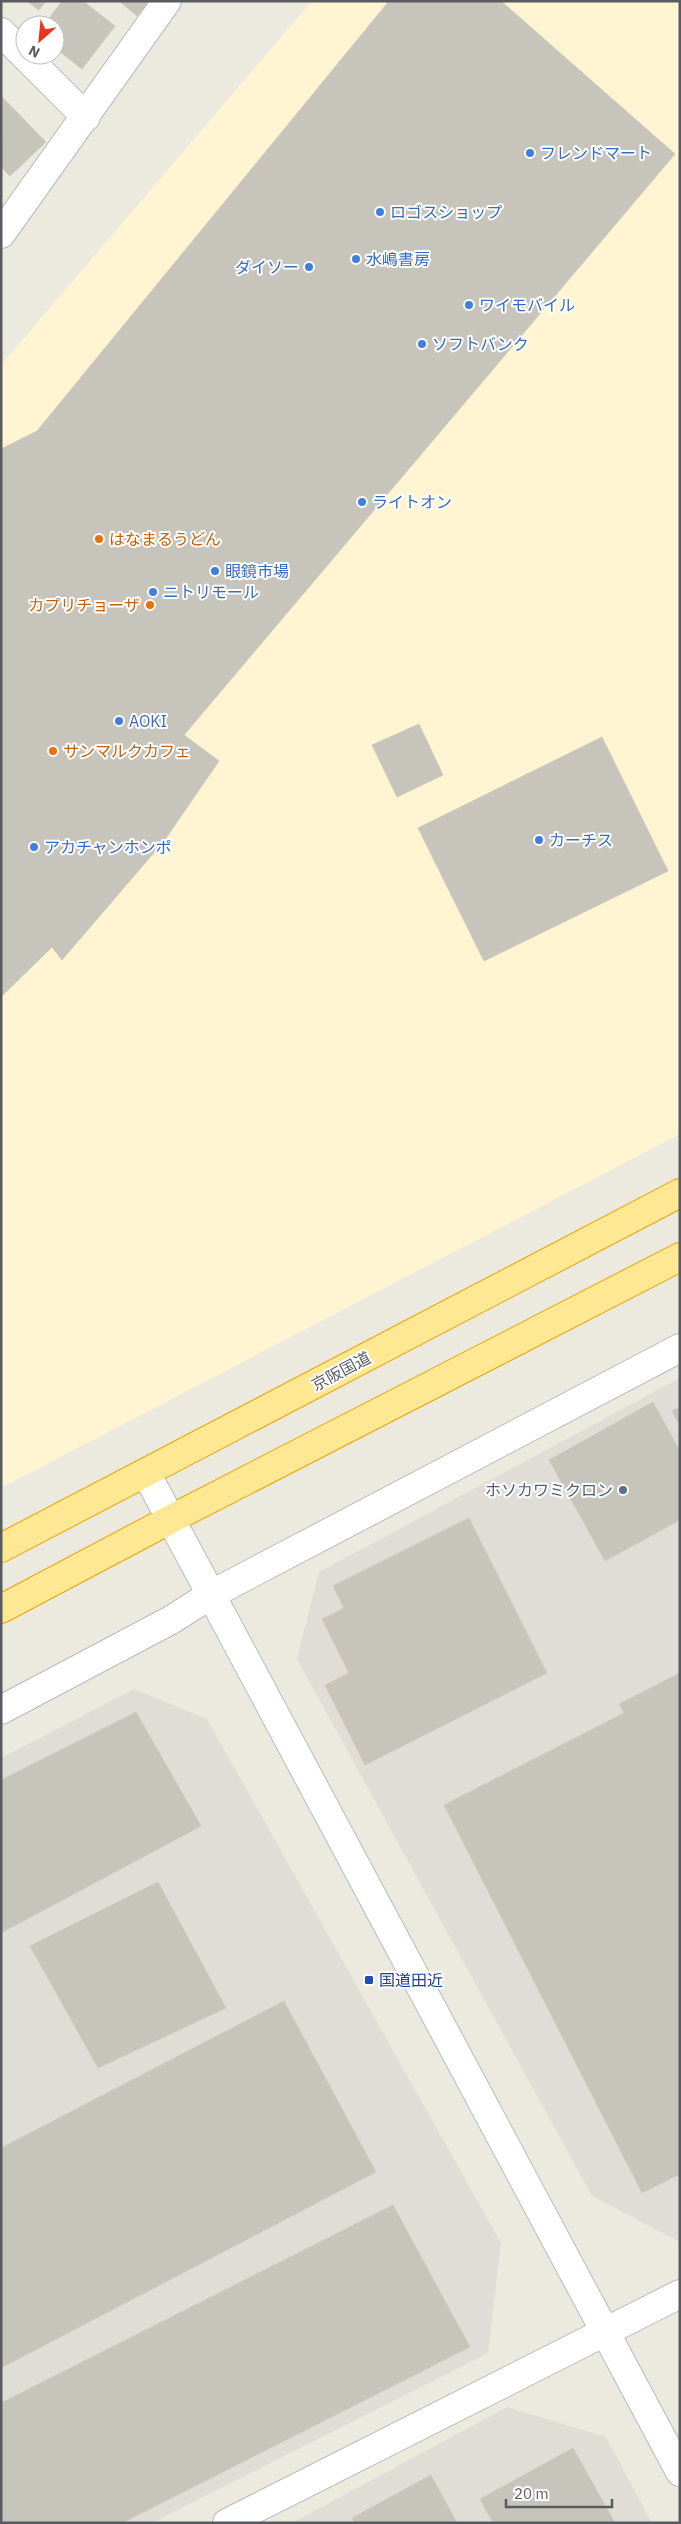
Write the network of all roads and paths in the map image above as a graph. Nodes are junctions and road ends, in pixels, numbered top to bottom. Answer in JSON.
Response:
{"nodes":[{"id":1,"x":168,"y":1,"type":"edge"},
{"id":2,"x":1,"y":32,"type":"edge"},
{"id":3,"x":86,"y":117,"type":"junction"},
{"id":4,"x":1,"y":234,"type":"edge"},
{"id":5,"x":680,"y":1193,"type":"edge"},
{"id":6,"x":680,"y":1257,"type":"edge"},
{"id":7,"x":680,"y":1348,"type":"edge"},
{"id":8,"x":146,"y":1473,"type":"junction"},
{"id":9,"x":171,"y":1519,"type":"junction"},
{"id":10,"x":1,"y":1548,"type":"edge"},
{"id":11,"x":212,"y":1594,"type":"junction"},
{"id":12,"x":1,"y":1609,"type":"edge"},
{"id":13,"x":1,"y":1710,"type":"edge"},
{"id":14,"x":680,"y":2294,"type":"edge"},
{"id":15,"x":604,"y":2334,"type":"junction"},
{"id":16,"x":680,"y":2472,"type":"edge"},
{"id":17,"x":227,"y":2523,"type":"edge"}],
"edges":[{"from":1,"to":3,"type":"street"},
{"from":2,"to":3,"type":"street"},
{"from":3,"to":4,"type":"street"},
{"from":5,"to":8,"type":"highway","name":"京阪国道"},
{"from":6,"to":9,"type":"highway"},
{"from":7,"to":11,"type":"street"},
{"from":8,"to":9,"type":"street"},
{"from":8,"to":10,"type":"highway","name":"京阪国道"},
{"from":9,"to":11,"type":"street"},
{"from":9,"to":12,"type":"highway"},
{"from":11,"to":13,"type":"street"},
{"from":11,"to":15,"type":"street"},
{"from":14,"to":15,"type":"street"},
{"from":15,"to":16,"type":"street"},
{"from":15,"to":17,"type":"street"}]}
